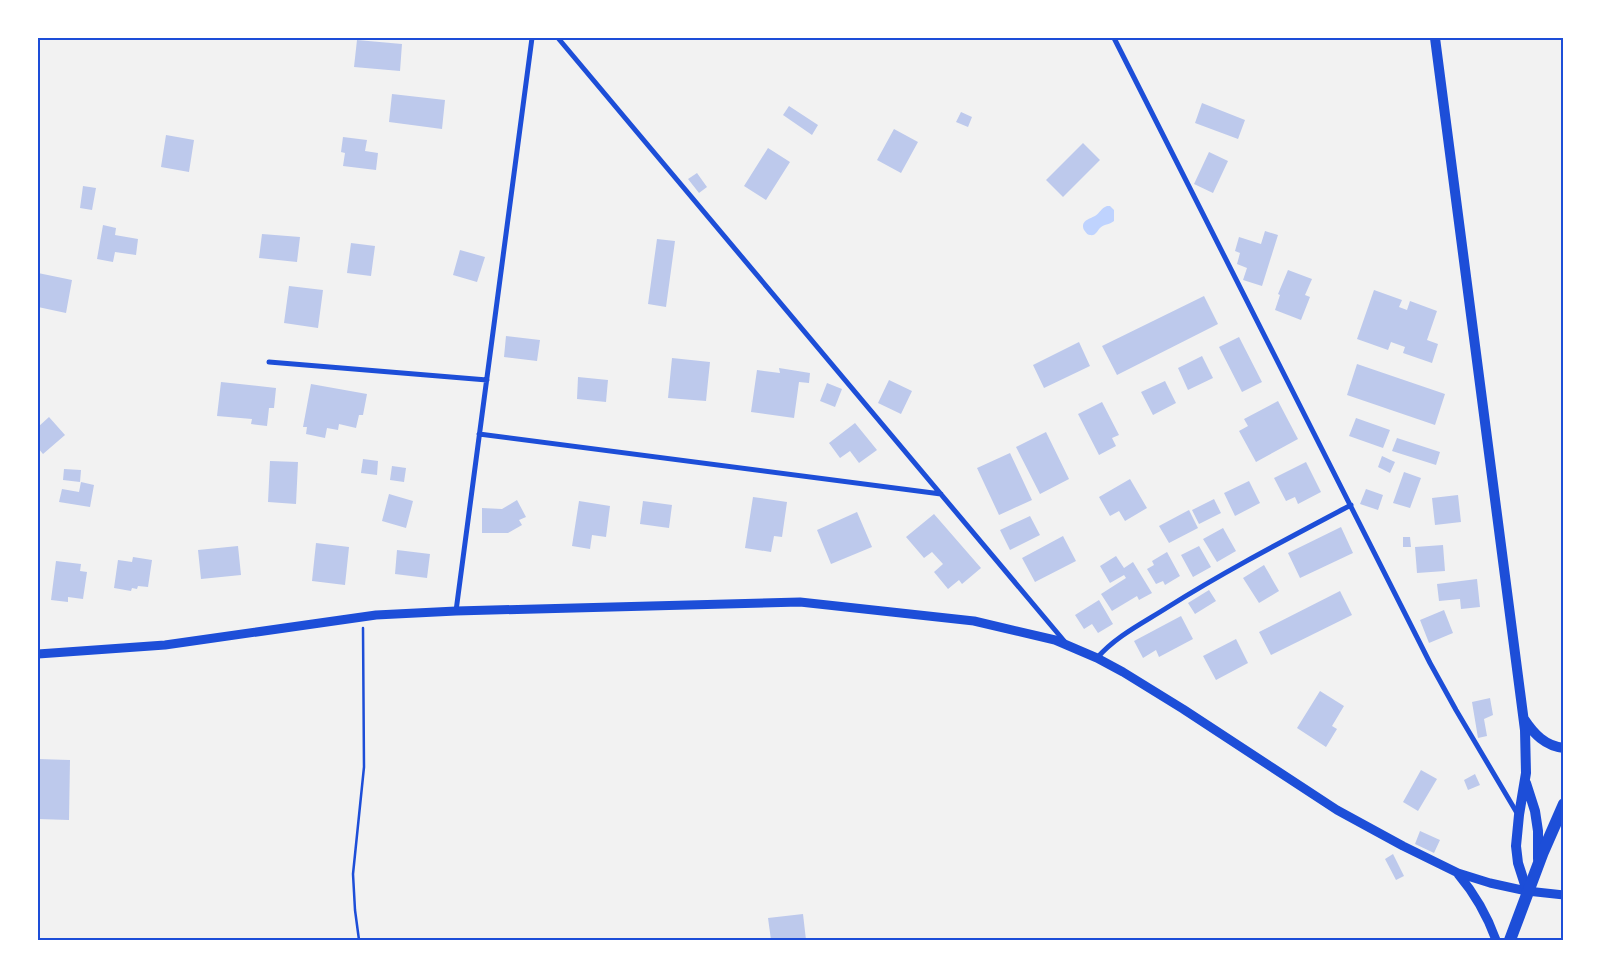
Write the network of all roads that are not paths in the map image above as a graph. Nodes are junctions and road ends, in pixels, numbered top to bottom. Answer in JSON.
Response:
{"nodes":[{"id":1,"x":532,"y":38,"type":"edge"},
{"id":2,"x":558,"y":38,"type":"edge"},
{"id":3,"x":1114,"y":38,"type":"edge"},
{"id":4,"x":1435,"y":38,"type":"edge"},
{"id":5,"x":270,"y":362,"type":"dead end"},
{"id":6,"x":487,"y":380,"type":"junction"},
{"id":7,"x":479,"y":434,"type":"junction"},
{"id":8,"x":941,"y":494,"type":"junction"},
{"id":9,"x":1351,"y":505,"type":"junction"},
{"id":10,"x":456,"y":611,"type":"junction"},
{"id":11,"x":1067,"y":644,"type":"junction"},
{"id":12,"x":38,"y":654,"type":"edge"},
{"id":13,"x":1097,"y":658,"type":"junction"},
{"id":14,"x":1523,"y":718,"type":"junction"},
{"id":15,"x":1564,"y":748,"type":"edge"},
{"id":16,"x":1525,"y":780,"type":"junction"},
{"id":17,"x":1564,"y":804,"type":"edge"},
{"id":18,"x":1519,"y":815,"type":"junction"},
{"id":19,"x":1538,"y":863,"type":"junction"},
{"id":20,"x":1458,"y":874,"type":"junction"},
{"id":21,"x":1527,"y":891,"type":"junction"},
{"id":22,"x":1564,"y":895,"type":"edge"},
{"id":23,"x":1496,"y":940,"type":"edge"},
{"id":24,"x":1510,"y":940,"type":"edge"}],
"edges":[{"from":1,"to":6,"type":"street"},
{"from":2,"to":8,"type":"street"},
{"from":3,"to":9,"type":"street"},
{"from":4,"to":14,"type":"main road"},
{"from":5,"to":6,"type":"street"},
{"from":6,"to":7,"type":"street"},
{"from":7,"to":8,"type":"street"},
{"from":7,"to":10,"type":"street"},
{"from":8,"to":11,"type":"street"},
{"from":9,"to":13,"type":"street"},
{"from":9,"to":18,"type":"street"},
{"from":10,"to":11,"type":"street"},
{"from":10,"to":12,"type":"street"},
{"from":11,"to":13,"type":"street"},
{"from":13,"to":20,"type":"street"},
{"from":14,"to":15,"type":"main road"},
{"from":14,"to":16,"type":"main road"},
{"from":16,"to":18,"type":"main road"},
{"from":16,"to":19,"type":"main road"},
{"from":17,"to":19,"type":"main road"},
{"from":18,"to":21,"type":"main road"},
{"from":19,"to":21,"type":"main road"},
{"from":20,"to":21,"type":"street"},
{"from":20,"to":23,"type":"street"},
{"from":21,"to":22,"type":"street"},
{"from":21,"to":24,"type":"main road"}]}
